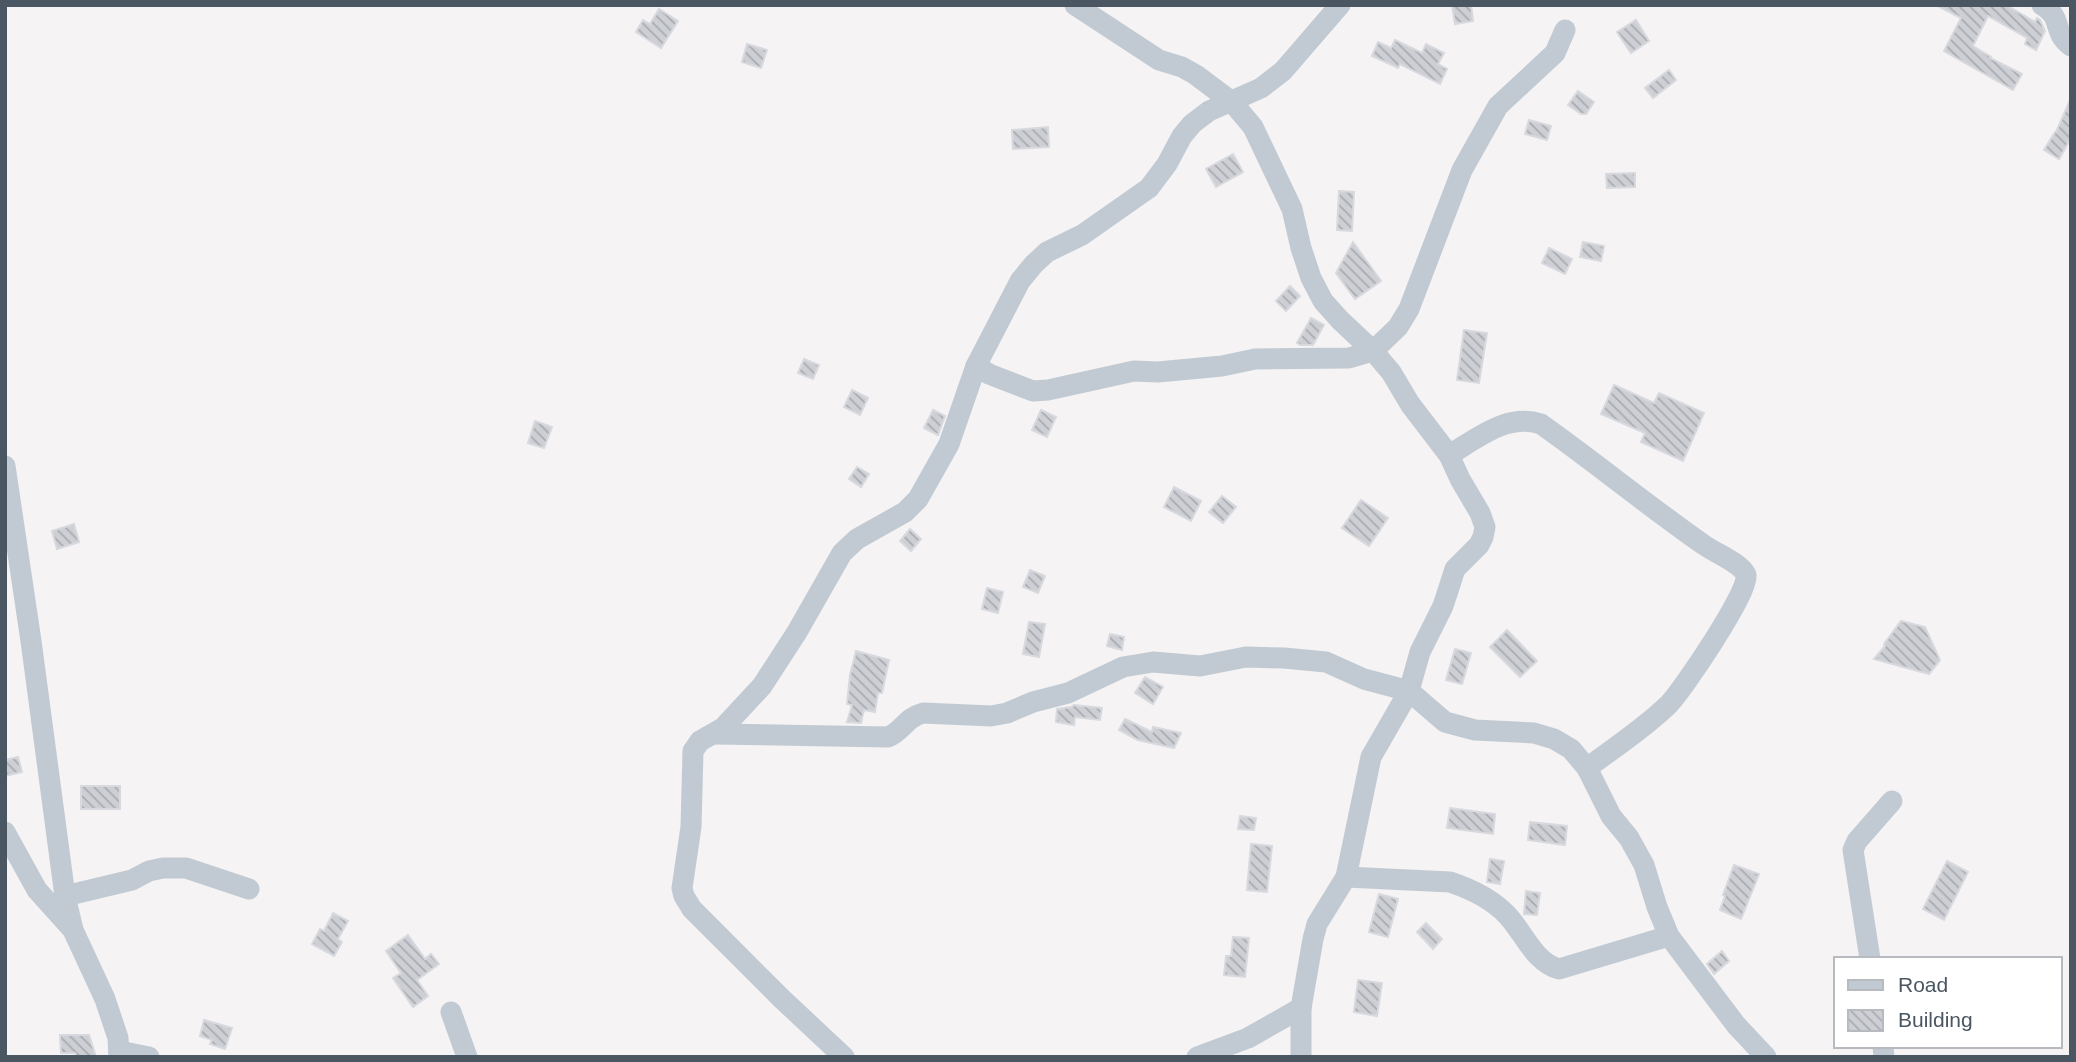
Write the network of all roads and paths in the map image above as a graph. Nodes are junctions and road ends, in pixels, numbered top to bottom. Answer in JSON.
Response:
{"nodes":[{"id":1,"x":1075,"y":5,"type":"edge"},
{"id":2,"x":1340,"y":5,"type":"edge"},
{"id":3,"x":2042,"y":5,"type":"edge"},
{"id":4,"x":1565,"y":30,"type":"dead end"},
{"id":5,"x":2071,"y":46,"type":"edge"},
{"id":6,"x":1232,"y":102,"type":"junction"},
{"id":7,"x":1373,"y":351,"type":"junction"},
{"id":8,"x":976,"y":366,"type":"junction"},
{"id":9,"x":1449,"y":455,"type":"junction"},
{"id":10,"x":5,"y":466,"type":"edge"},
{"id":11,"x":1409,"y":691,"type":"junction"},
{"id":12,"x":714,"y":734,"type":"junction"},
{"id":13,"x":1587,"y":768,"type":"junction"},
{"id":14,"x":1892,"y":802,"type":"dead end"},
{"id":15,"x":5,"y":832,"type":"edge"},
{"id":16,"x":1346,"y":877,"type":"junction"},
{"id":17,"x":249,"y":889,"type":"dead end"},
{"id":18,"x":65,"y":895,"type":"junction"},
{"id":19,"x":73,"y":930,"type":"junction"},
{"id":20,"x":1668,"y":936,"type":"junction"},
{"id":21,"x":1870,"y":957,"type":"edge"},
{"id":22,"x":1301,"y":1008,"type":"junction"},
{"id":23,"x":450,"y":1013,"type":"dead end"},
{"id":24,"x":119,"y":1054,"type":"edge"},
{"id":25,"x":149,"y":1057,"type":"edge"},
{"id":26,"x":467,"y":1057,"type":"edge"},
{"id":27,"x":844,"y":1057,"type":"edge"},
{"id":28,"x":1197,"y":1057,"type":"edge"},
{"id":29,"x":1301,"y":1057,"type":"edge"},
{"id":30,"x":1766,"y":1057,"type":"edge"}],
"edges":[{"from":1,"to":6,"type":"street"},
{"from":2,"to":6,"type":"street"},
{"from":3,"to":5,"type":"street"},
{"from":4,"to":7,"type":"street"},
{"from":6,"to":7,"type":"street"},
{"from":6,"to":8,"type":"street"},
{"from":7,"to":8,"type":"street"},
{"from":7,"to":9,"type":"street"},
{"from":8,"to":12,"type":"street"},
{"from":9,"to":11,"type":"street"},
{"from":9,"to":13,"type":"street"},
{"from":10,"to":18,"type":"street"},
{"from":11,"to":12,"type":"street"},
{"from":11,"to":13,"type":"street"},
{"from":11,"to":16,"type":"street"},
{"from":12,"to":27,"type":"street"},
{"from":13,"to":20,"type":"street"},
{"from":14,"to":21,"type":"street"},
{"from":15,"to":19,"type":"street"},
{"from":16,"to":20,"type":"street"},
{"from":16,"to":22,"type":"street"},
{"from":17,"to":18,"type":"street"},
{"from":18,"to":19,"type":"street"},
{"from":19,"to":24,"type":"street"},
{"from":20,"to":30,"type":"street"},
{"from":22,"to":28,"type":"street"},
{"from":22,"to":29,"type":"street"},
{"from":23,"to":26,"type":"street"},
{"from":24,"to":25,"type":"street"}]}
